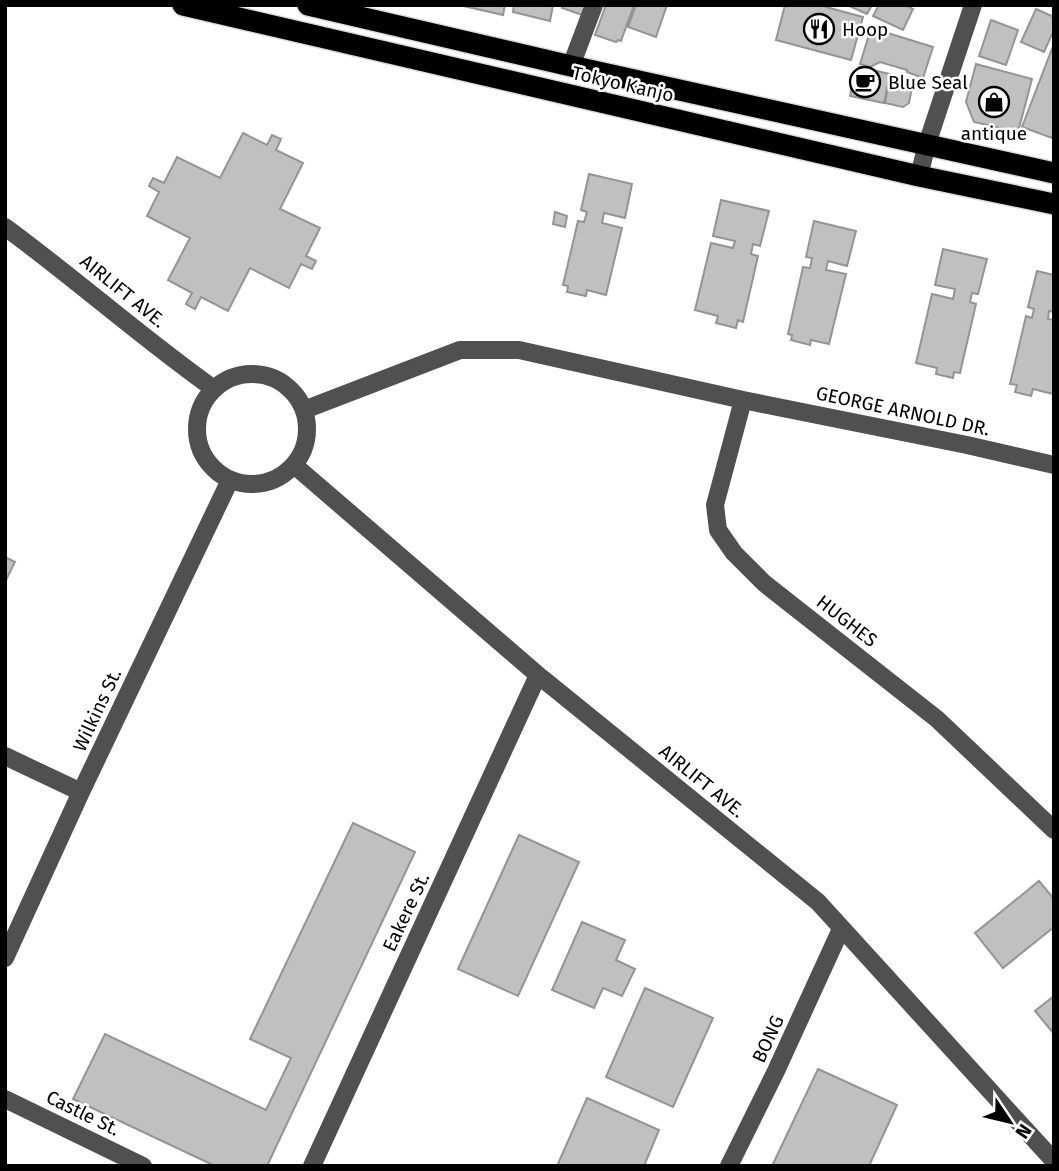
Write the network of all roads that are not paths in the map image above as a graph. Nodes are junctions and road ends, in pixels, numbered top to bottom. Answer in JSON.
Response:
{"nodes":[{"id":1,"x":183,"y":5,"type":"edge"},
{"id":2,"x":308,"y":5,"type":"edge"},
{"id":3,"x":594,"y":5,"type":"edge"},
{"id":4,"x":973,"y":5,"type":"edge"},
{"id":5,"x":571,"y":66,"type":"junction"},
{"id":6,"x":927,"y":144,"type":"junction"},
{"id":7,"x":1054,"y":173,"type":"edge"},
{"id":8,"x":919,"y":176,"type":"junction"},
{"id":9,"x":1054,"y":204,"type":"edge"},
{"id":10,"x":5,"y":227,"type":"edge"},
{"id":11,"x":214,"y":389,"type":"junction"},
{"id":12,"x":743,"y":400,"type":"junction"},
{"id":13,"x":304,"y":410,"type":"junction"},
{"id":14,"x":294,"y":465,"type":"junction"},
{"id":15,"x":1054,"y":465,"type":"edge"},
{"id":16,"x":230,"y":480,"type":"junction"},
{"id":17,"x":538,"y":676,"type":"junction"},
{"id":18,"x":5,"y":756,"type":"edge"},
{"id":19,"x":81,"y":792,"type":"junction"},
{"id":20,"x":1054,"y":830,"type":"edge"},
{"id":21,"x":841,"y":929,"type":"junction"},
{"id":22,"x":5,"y":958,"type":"edge"},
{"id":23,"x":5,"y":1099,"type":"edge"},
{"id":24,"x":1054,"y":1161,"type":"edge"},
{"id":25,"x":143,"y":1166,"type":"edge"},
{"id":26,"x":312,"y":1166,"type":"edge"},
{"id":27,"x":729,"y":1166,"type":"edge"}],
"edges":[{"from":1,"to":8,"type":"highway","name":"Tokyo Kanjo"},
{"from":2,"to":5,"type":"highway","name":"Tokyo Kanjo"},
{"from":3,"to":5,"type":"street"},
{"from":4,"to":6,"type":"street"},
{"from":5,"to":6,"type":"highway","name":"Tokyo Kanjo"},
{"from":6,"to":7,"type":"highway","name":"Tokyo Kanjo"},
{"from":6,"to":8,"type":"street"},
{"from":8,"to":9,"type":"highway","name":"Tokyo Kanjo"},
{"from":10,"to":11,"type":"street","name":"AIRLIFT AVE."},
{"from":11,"to":13,"type":"street"},
{"from":11,"to":16,"type":"street"},
{"from":12,"to":13,"type":"street","name":"GEORGE ARNOLD DR."},
{"from":12,"to":15,"type":"street","name":"GEORGE ARNOLD DR."},
{"from":12,"to":20,"type":"street","name":"HUGHES"},
{"from":13,"to":14,"type":"street"},
{"from":14,"to":16,"type":"street"},
{"from":14,"to":17,"type":"street","name":"AIRLIFT AVE."},
{"from":16,"to":19,"type":"street","name":"Wilkins St."},
{"from":17,"to":21,"type":"street","name":"AIRLIFT AVE."},
{"from":17,"to":26,"type":"street","name":"Eakere St."},
{"from":18,"to":19,"type":"street"},
{"from":19,"to":22,"type":"street","name":"Wilkins St."},
{"from":21,"to":24,"type":"street","name":"AIRLIFT AVE."},
{"from":21,"to":27,"type":"street","name":"BONG"},
{"from":23,"to":25,"type":"street","name":"Castle St."}]}
